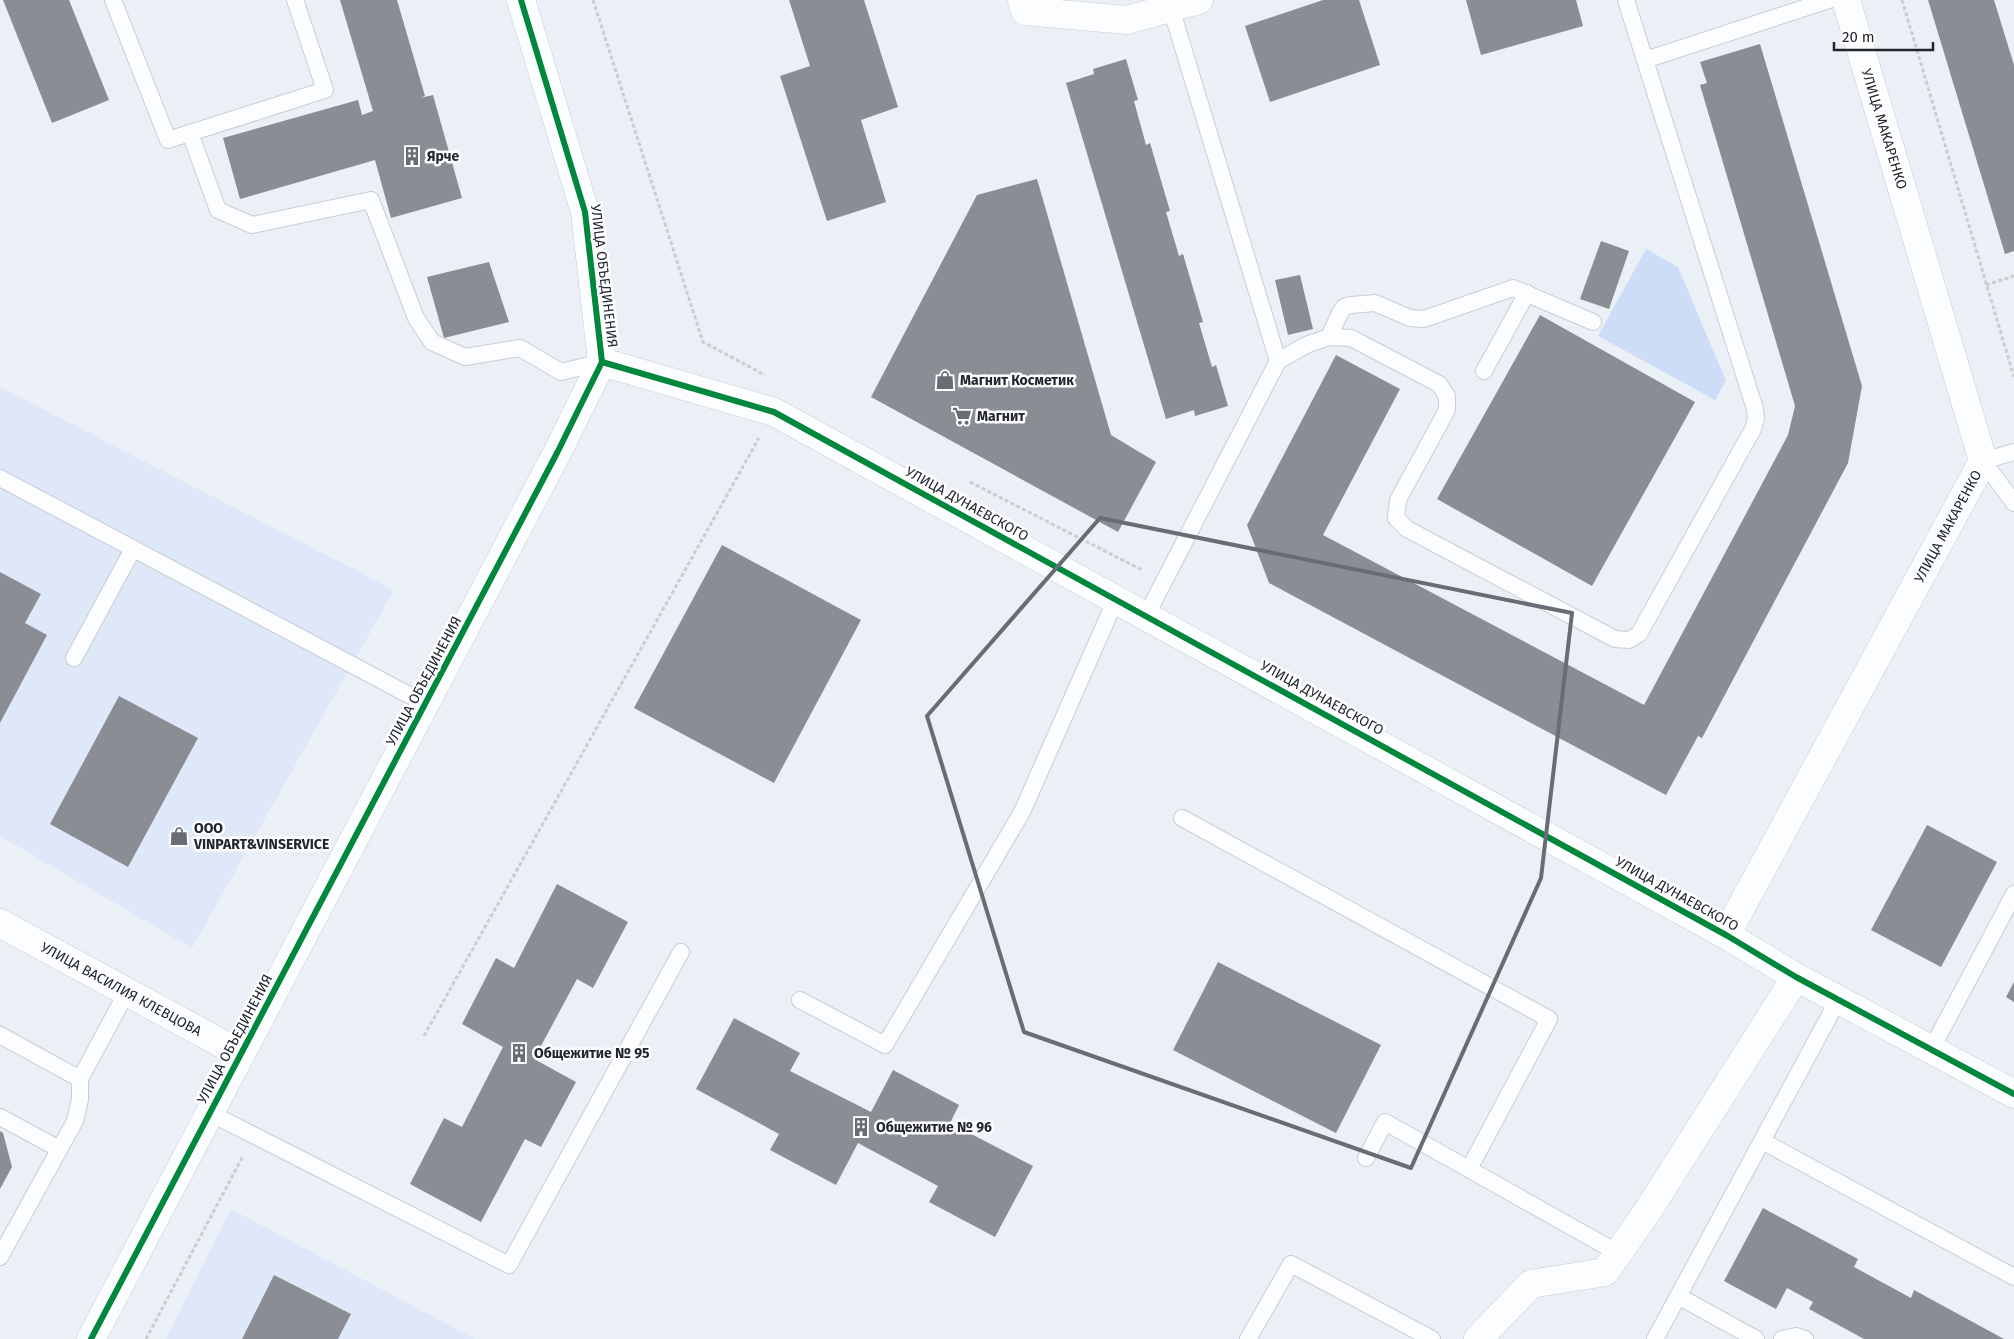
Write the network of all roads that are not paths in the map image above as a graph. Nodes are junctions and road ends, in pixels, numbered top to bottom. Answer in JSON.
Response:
{"nodes":[{"id":1,"x":113,"y":0,"type":"edge"},
{"id":2,"x":296,"y":0,"type":"edge"},
{"id":3,"x":521,"y":0,"type":"edge"},
{"id":4,"x":1022,"y":0,"type":"edge"},
{"id":5,"x":1199,"y":0,"type":"edge"},
{"id":6,"x":1626,"y":0,"type":"edge"},
{"id":7,"x":1830,"y":0,"type":"edge"},
{"id":8,"x":1846,"y":0,"type":"edge"},
{"id":9,"x":1171,"y":8,"type":"junction"},
{"id":10,"x":1644,"y":60,"type":"junction"},
{"id":11,"x":190,"y":133,"type":"junction"},
{"id":12,"x":1527,"y":293,"type":"junction"},
{"id":13,"x":1593,"y":322,"type":"dead end"},
{"id":14,"x":1329,"y":337,"type":"junction"},
{"id":15,"x":1278,"y":361,"type":"junction"},
{"id":16,"x":602,"y":362,"type":"junction"},
{"id":17,"x":1484,"y":371,"type":"dead end"},
{"id":18,"x":2014,"y":452,"type":"edge"},
{"id":19,"x":1983,"y":461,"type":"junction"},
{"id":20,"x":0,"y":478,"type":"edge"},
{"id":21,"x":2014,"y":503,"type":"edge"},
{"id":22,"x":133,"y":549,"type":"junction"},
{"id":23,"x":1116,"y":599,"type":"junction"},
{"id":24,"x":1146,"y":616,"type":"junction"},
{"id":25,"x":74,"y":658,"type":"dead end"},
{"id":26,"x":426,"y":704,"type":"junction"},
{"id":27,"x":1182,"y":818,"type":"dead end"},
{"id":28,"x":2014,"y":894,"type":"edge"},
{"id":29,"x":0,"y":923,"type":"edge"},
{"id":30,"x":1726,"y":935,"type":"junction"},
{"id":31,"x":681,"y":952,"type":"dead end"},
{"id":32,"x":1796,"y":977,"type":"junction"},
{"id":33,"x":127,"y":992,"type":"junction"},
{"id":34,"x":800,"y":1000,"type":"dead end"},
{"id":35,"x":1838,"y":1000,"type":"junction"},
{"id":36,"x":0,"y":1035,"type":"edge"},
{"id":37,"x":1931,"y":1050,"type":"junction"},
{"id":38,"x":241,"y":1054,"type":"junction"},
{"id":39,"x":80,"y":1079,"type":"junction"},
{"id":40,"x":2014,"y":1094,"type":"edge"},
{"id":41,"x":210,"y":1113,"type":"junction"},
{"id":42,"x":0,"y":1117,"type":"edge"},
{"id":43,"x":1762,"y":1140,"type":"junction"},
{"id":44,"x":59,"y":1149,"type":"junction"},
{"id":45,"x":1366,"y":1158,"type":"dead end"},
{"id":46,"x":1469,"y":1169,"type":"junction"},
{"id":47,"x":1618,"y":1253,"type":"junction"},
{"id":48,"x":0,"y":1257,"type":"edge"},
{"id":49,"x":2014,"y":1278,"type":"edge"},
{"id":50,"x":1678,"y":1296,"type":"junction"},
{"id":51,"x":91,"y":1339,"type":"edge"},
{"id":52,"x":1248,"y":1339,"type":"edge"},
{"id":53,"x":1432,"y":1339,"type":"edge"},
{"id":54,"x":1478,"y":1339,"type":"edge"},
{"id":55,"x":1655,"y":1339,"type":"edge"},
{"id":56,"x":1756,"y":1339,"type":"edge"},
{"id":57,"x":1782,"y":1339,"type":"edge"},
{"id":58,"x":1805,"y":1339,"type":"edge"}],
"edges":[{"from":1,"to":11,"type":"lane"},
{"from":2,"to":11,"type":"lane"},
{"from":3,"to":16,"type":"street","name":"УЛИЦА ОБЪЕДИНЕНИЯ"},
{"from":4,"to":9,"type":"street"},
{"from":5,"to":9,"type":"street"},
{"from":6,"to":10,"type":"lane"},
{"from":7,"to":10,"type":"lane"},
{"from":8,"to":19,"type":"street","name":"УЛИЦА МАКАРЕНКО"},
{"from":9,"to":15,"type":"lane"},
{"from":10,"to":14,"type":"lane"},
{"from":11,"to":16,"type":"lane"},
{"from":12,"to":13,"type":"lane"},
{"from":12,"to":14,"type":"lane"},
{"from":12,"to":17,"type":"lane"},
{"from":14,"to":15,"type":"lane"},
{"from":15,"to":24,"type":"lane"},
{"from":16,"to":23,"type":"street","name":"УЛИЦА ДУНАЕВСКОГО"},
{"from":16,"to":26,"type":"street","name":"УЛИЦА ОБЪЕДИНЕНИЯ"},
{"from":18,"to":19,"type":"lane"},
{"from":19,"to":21,"type":"lane"},
{"from":19,"to":30,"type":"street","name":"УЛИЦА МАКАРЕНКО"},
{"from":20,"to":22,"type":"lane"},
{"from":22,"to":25,"type":"lane"},
{"from":22,"to":26,"type":"lane"},
{"from":23,"to":24,"type":"street","name":"УЛИЦА ДУНАЕВСКОГО"},
{"from":23,"to":34,"type":"lane"},
{"from":24,"to":30,"type":"street","name":"УЛИЦА ДУНАЕВСКОГО"},
{"from":26,"to":38,"type":"street","name":"УЛИЦА ОБЪЕДИНЕНИЯ"},
{"from":27,"to":46,"type":"lane"},
{"from":28,"to":37,"type":"lane"},
{"from":29,"to":33,"type":"street","name":"УЛИЦА ВАСИЛИЯ КЛЕВЦОВА"},
{"from":30,"to":32,"type":"street","name":"УЛИЦА ДУНАЕВСКОГО"},
{"from":31,"to":41,"type":"lane"},
{"from":32,"to":35,"type":"street","name":"УЛИЦА ДУНАЕВСКОГО"},
{"from":32,"to":47,"type":"street"},
{"from":33,"to":38,"type":"street","name":"УЛИЦА ВАСИЛИЯ КЛЕВЦОВА"},
{"from":33,"to":39,"type":"lane"},
{"from":35,"to":37,"type":"street","name":"УЛИЦА ДУНАЕВСКОГО"},
{"from":35,"to":43,"type":"lane"},
{"from":36,"to":39,"type":"lane"},
{"from":37,"to":40,"type":"street","name":"УЛИЦА ДУНАЕВСКОГО"},
{"from":38,"to":41,"type":"street","name":"УЛИЦА ОБЪЕДИНЕНИЯ"},
{"from":39,"to":44,"type":"lane"},
{"from":41,"to":51,"type":"street","name":"УЛИЦА ОБЪЕДИНЕНИЯ"},
{"from":42,"to":44,"type":"lane"},
{"from":43,"to":49,"type":"lane"},
{"from":43,"to":50,"type":"lane"},
{"from":44,"to":48,"type":"lane"},
{"from":45,"to":46,"type":"lane"},
{"from":46,"to":47,"type":"lane"},
{"from":47,"to":54,"type":"street"},
{"from":50,"to":55,"type":"lane"},
{"from":50,"to":56,"type":"lane"},
{"from":52,"to":53,"type":"lane"},
{"from":57,"to":58,"type":"lane"}]}
